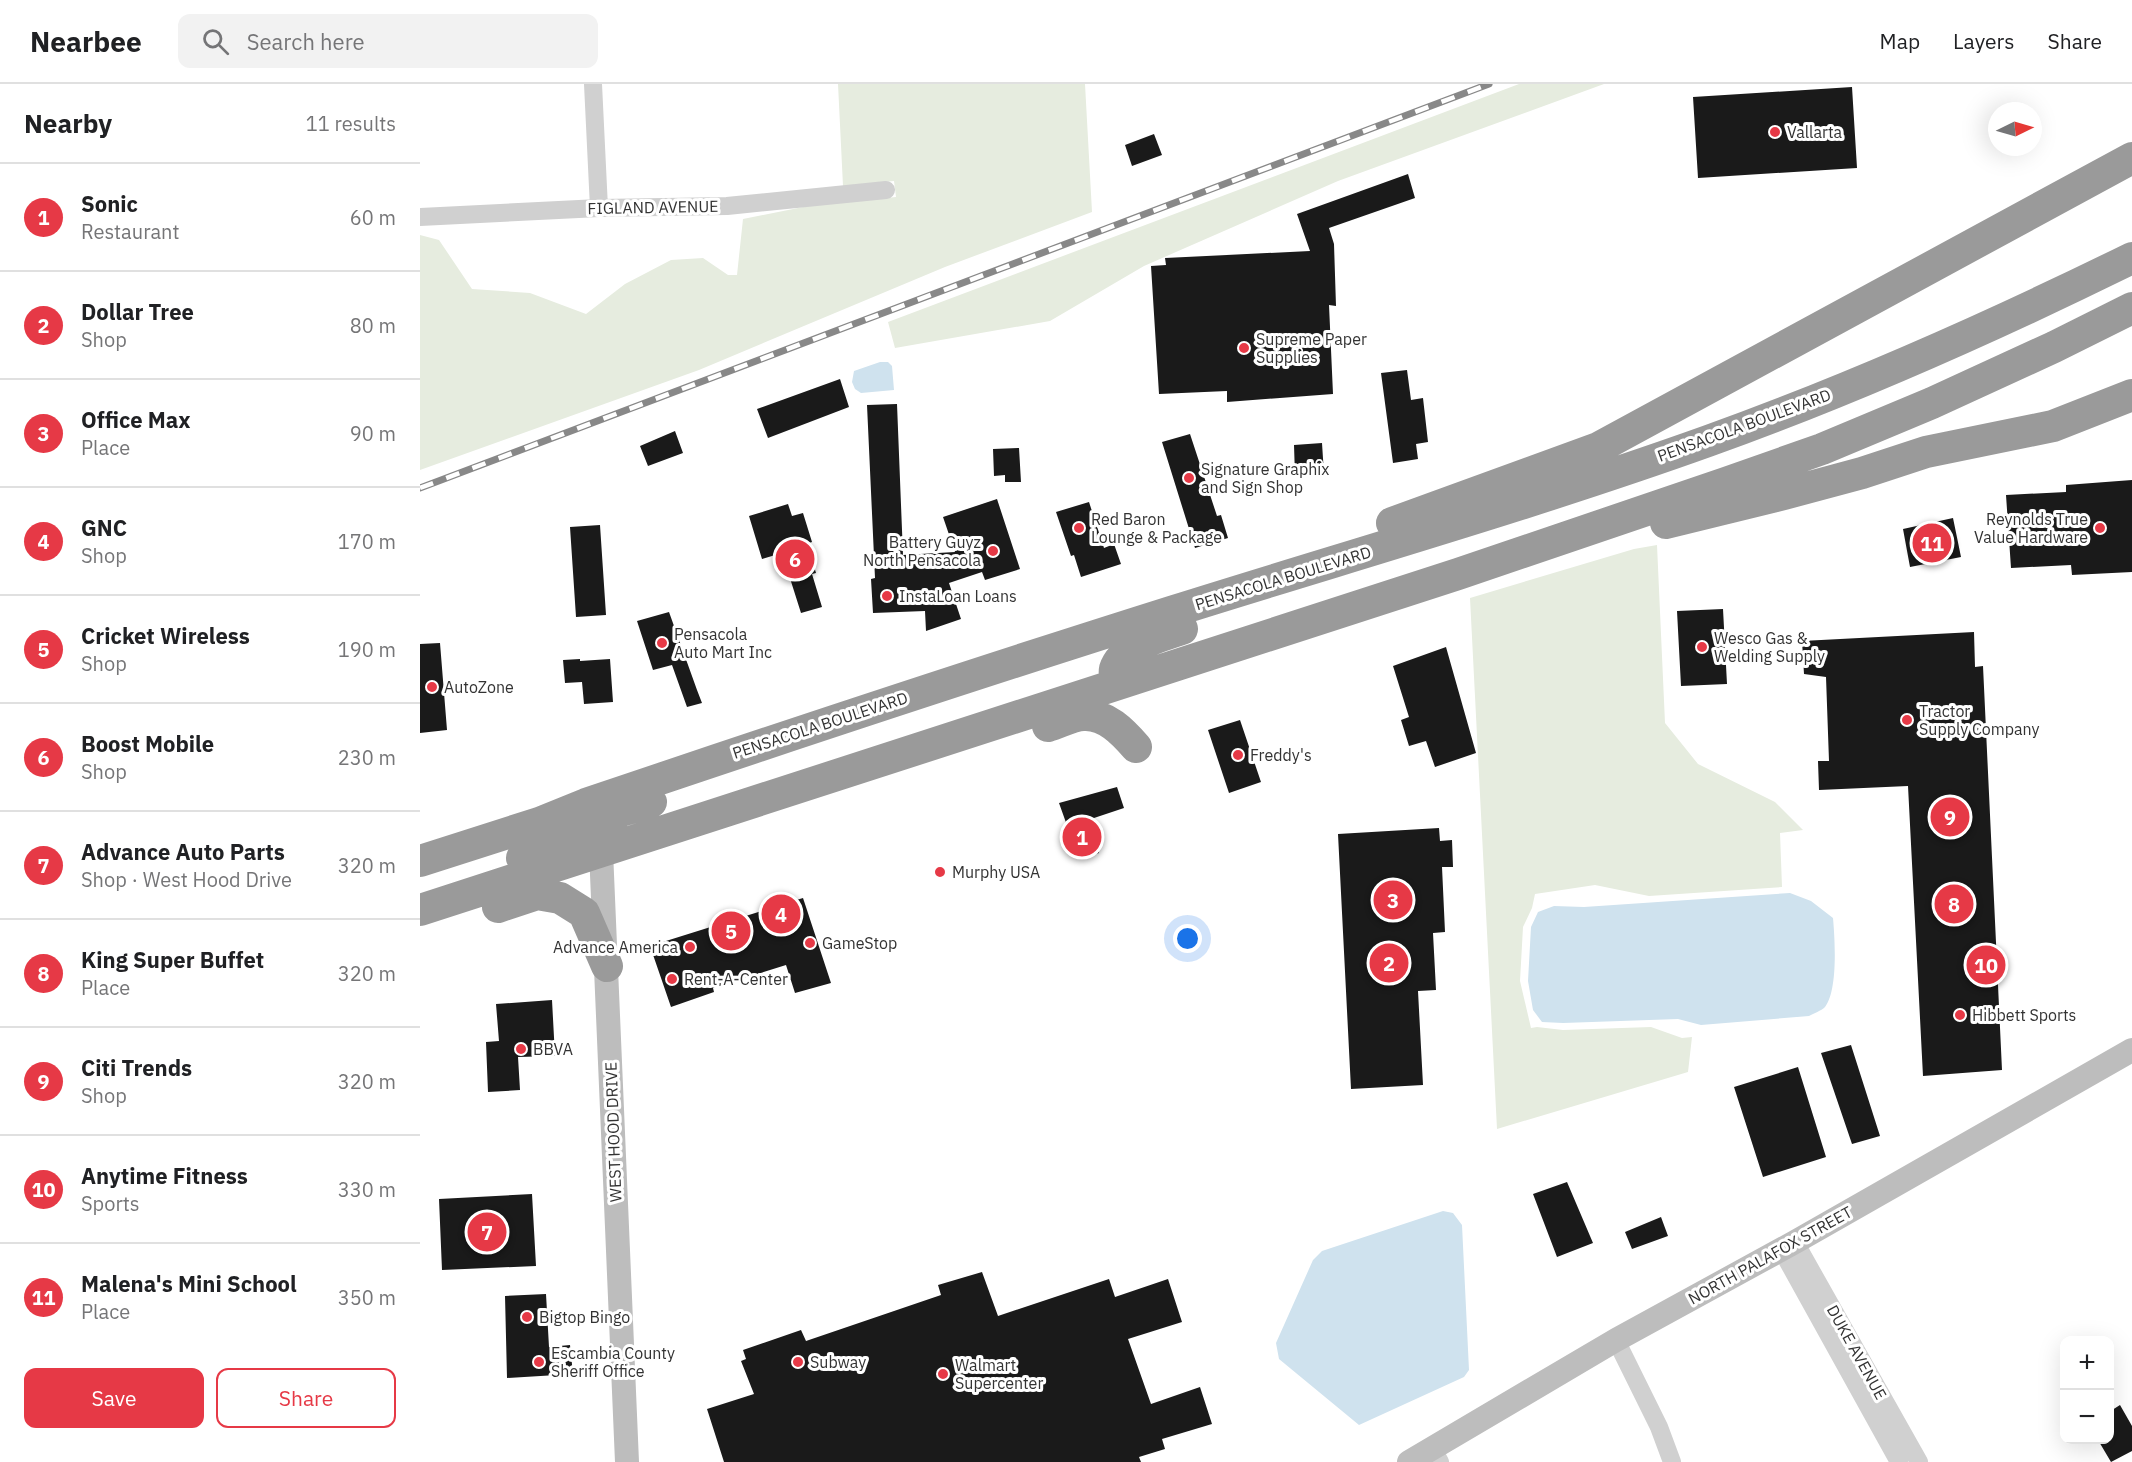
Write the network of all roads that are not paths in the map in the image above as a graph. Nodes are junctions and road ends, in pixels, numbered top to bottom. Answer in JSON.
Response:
{"nodes":[{"id":1,"x":593,"y":84,"type":"edge"},
{"id":2,"x":2132,"y":158,"type":"edge"},
{"id":3,"x":886,"y":190,"type":"dead end"},
{"id":4,"x":599,"y":208,"type":"junction"},
{"id":5,"x":420,"y":217,"type":"edge"},
{"id":6,"x":2132,"y":258,"type":"edge"},
{"id":7,"x":2132,"y":308,"type":"edge"},
{"id":8,"x":2132,"y":375,"type":"edge"},
{"id":9,"x":2132,"y":395,"type":"edge"},
{"id":10,"x":1975,"y":440,"type":"junction"},
{"id":11,"x":1402,"y":541,"type":"junction"},
{"id":12,"x":1458,"y":574,"type":"junction"},
{"id":13,"x":1184,"y":608,"type":"junction"},
{"id":14,"x":967,"y":677,"type":"junction"},
{"id":15,"x":1115,"y":684,"type":"junction"},
{"id":16,"x":925,"y":746,"type":"junction"},
{"id":17,"x":1136,"y":747,"type":"dead end"},
{"id":18,"x":586,"y":804,"type":"junction"},
{"id":19,"x":601,"y":851,"type":"junction"},
{"id":20,"x":420,"y":861,"type":"edge"},
{"id":21,"x":420,"y":892,"type":"edge"},
{"id":22,"x":420,"y":910,"type":"edge"},
{"id":23,"x":420,"y":932,"type":"edge"},
{"id":24,"x":607,"y":966,"type":"junction"},
{"id":25,"x":2132,"y":1050,"type":"edge"},
{"id":26,"x":1788,"y":1246,"type":"junction"},
{"id":27,"x":1616,"y":1340,"type":"junction"},
{"id":28,"x":1436,"y":1455,"type":"edge"},
{"id":29,"x":627,"y":1462,"type":"edge"},
{"id":30,"x":1409,"y":1462,"type":"edge"},
{"id":31,"x":1672,"y":1462,"type":"edge"},
{"id":32,"x":1899,"y":1462,"type":"edge"},
{"id":33,"x":1919,"y":1462,"type":"edge"}],
"edges":[{"from":1,"to":4,"type":"street"},
{"from":2,"to":13,"type":"highway"},
{"from":3,"to":4,"type":"street","name":"FIGLAND AVENUE"},
{"from":4,"to":5,"type":"street","name":"FIGLAND AVENUE"},
{"from":6,"to":11,"type":"highway","name":"PENSACOLA BOULEVARD"},
{"from":7,"to":12,"type":"highway"},
{"from":8,"to":10,"type":"highway"},
{"from":9,"to":10,"type":"highway"},
{"from":10,"to":12,"type":"highway"},
{"from":11,"to":13,"type":"highway","name":"PENSACOLA BOULEVARD"},
{"from":11,"to":15,"type":"highway"},
{"from":12,"to":15,"type":"highway"},
{"from":13,"to":14,"type":"highway","name":"PENSACOLA BOULEVARD"},
{"from":14,"to":18,"type":"highway","name":"PENSACOLA BOULEVARD"},
{"from":14,"to":19,"type":"highway"},
{"from":15,"to":16,"type":"highway"},
{"from":16,"to":17,"type":"highway"},
{"from":16,"to":19,"type":"highway"},
{"from":18,"to":19,"type":"main road","name":"WEST HOOD DRIVE"},
{"from":18,"to":20,"type":"highway","name":"PENSACOLA BOULEVARD"},
{"from":18,"to":21,"type":"highway"},
{"from":19,"to":22,"type":"highway"},
{"from":19,"to":24,"type":"main road","name":"WEST HOOD DRIVE"},
{"from":23,"to":24,"type":"highway"},
{"from":24,"to":29,"type":"main road","name":"WEST HOOD DRIVE"},
{"from":25,"to":26,"type":"main road","name":"NORTH PALAFOX STREET"},
{"from":26,"to":27,"type":"main road","name":"NORTH PALAFOX STREET"},
{"from":26,"to":32,"type":"street","name":"DUKE AVENUE"},
{"from":26,"to":33,"type":"street","name":"DUKE AVENUE"},
{"from":27,"to":28,"type":"main road","name":"NORTH PALAFOX STREET"},
{"from":27,"to":31,"type":"street"},
{"from":28,"to":30,"type":"main road","name":"NORTH PALAFOX STREET"}]}
